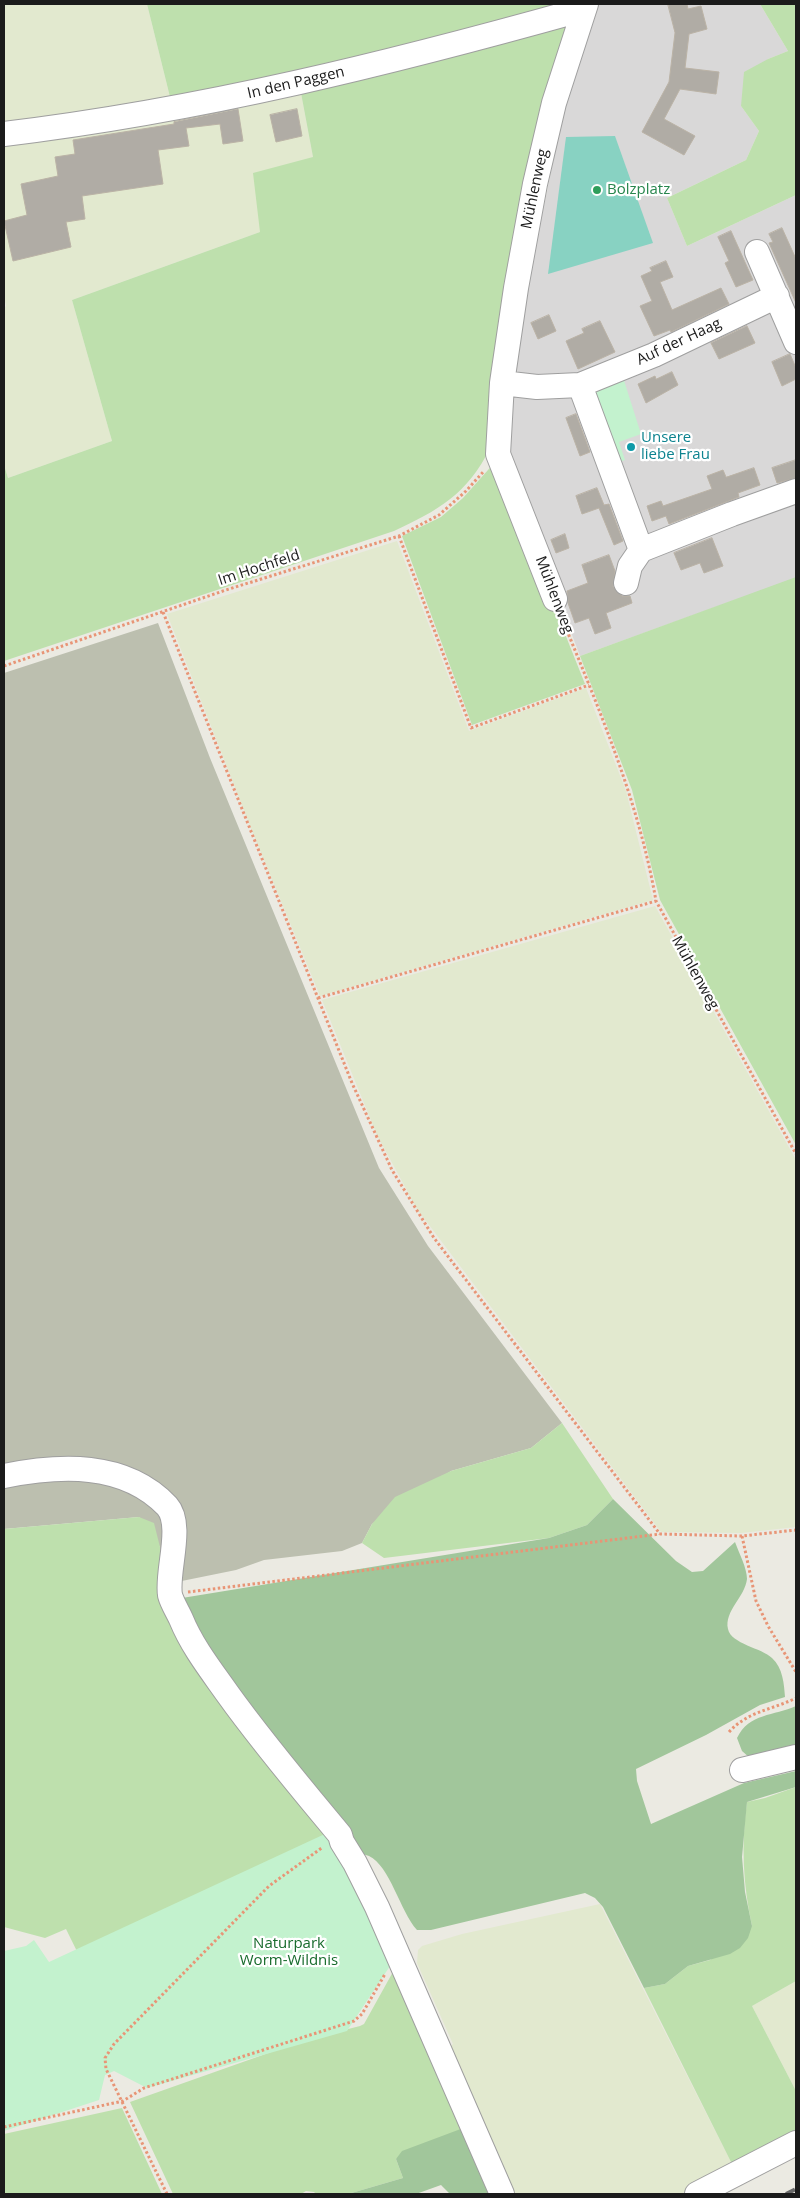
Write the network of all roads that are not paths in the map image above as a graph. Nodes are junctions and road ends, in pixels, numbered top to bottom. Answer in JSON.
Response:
{"nodes":[{"id":1,"x":585,"y":6,"type":"edge"},
{"id":2,"x":4,"y":134,"type":"edge"},
{"id":3,"x":757,"y":252,"type":"dead end"},
{"id":4,"x":776,"y":296,"type":"junction"},
{"id":5,"x":796,"y":342,"type":"edge"},
{"id":6,"x":502,"y":383,"type":"junction"},
{"id":7,"x":580,"y":385,"type":"junction"},
{"id":8,"x":796,"y":491,"type":"edge"},
{"id":9,"x":641,"y":550,"type":"junction"},
{"id":10,"x":626,"y":582,"type":"dead end"},
{"id":11,"x":555,"y":599,"type":"road end"},
{"id":12,"x":4,"y":1476,"type":"edge"},
{"id":13,"x":796,"y":1757,"type":"edge"},
{"id":14,"x":742,"y":1770,"type":"dead end"},
{"id":15,"x":796,"y":2143,"type":"edge"},
{"id":16,"x":502,"y":2194,"type":"edge"},
{"id":17,"x":697,"y":2194,"type":"edge"}],
"edges":[{"from":1,"to":2,"type":"street","name":"In den Paggen"},
{"from":1,"to":6,"type":"street","name":"Mühlenweg"},
{"from":3,"to":4,"type":"street"},
{"from":4,"to":5,"type":"street"},
{"from":4,"to":7,"type":"street","name":"Auf der Haag"},
{"from":6,"to":7,"type":"street","name":"Auf der Haag"},
{"from":6,"to":11,"type":"street","name":"Mühlenweg"},
{"from":7,"to":9,"type":"street"},
{"from":8,"to":9,"type":"street"},
{"from":9,"to":10,"type":"street"},
{"from":12,"to":16,"type":"street"},
{"from":13,"to":14,"type":"street"},
{"from":15,"to":17,"type":"street"}]}
